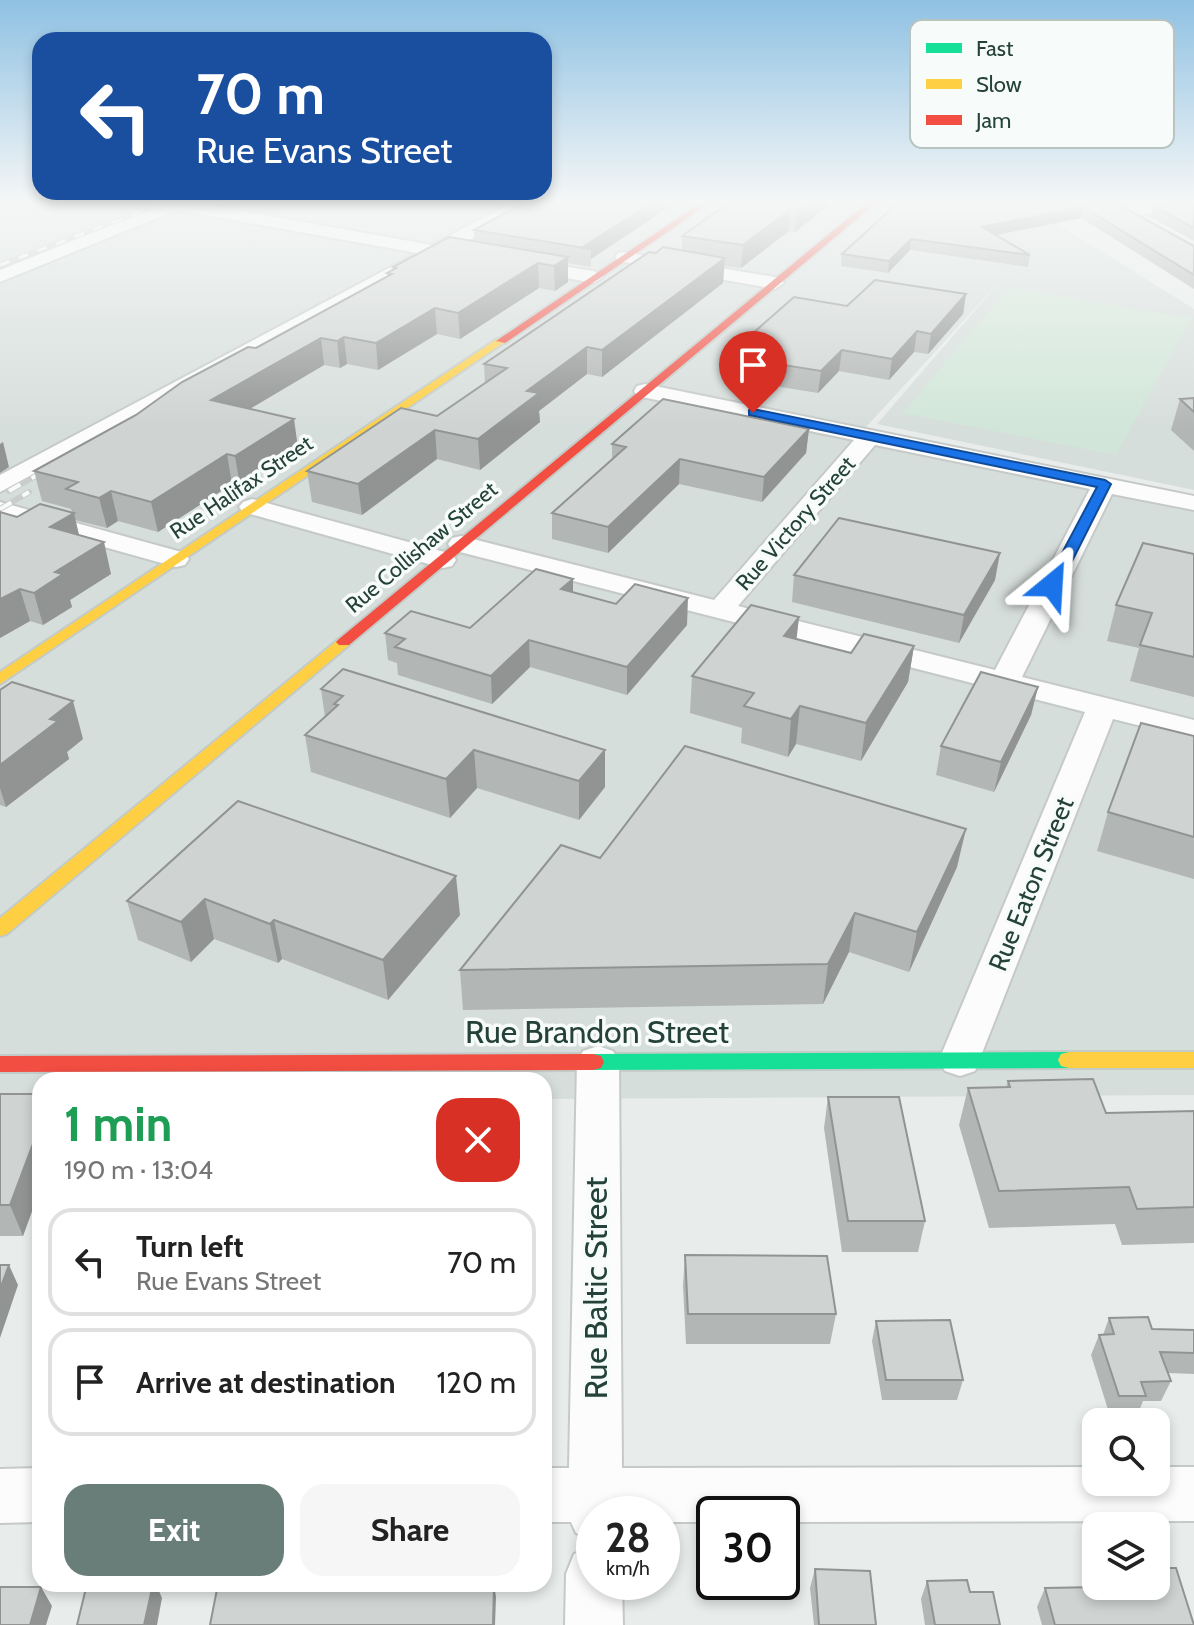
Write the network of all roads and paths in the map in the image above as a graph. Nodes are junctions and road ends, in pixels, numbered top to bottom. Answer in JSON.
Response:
{"nodes":[{"id":1,"x":381,"y":278,"type":"edge"},
{"id":2,"x":593,"y":278,"type":"edge"},
{"id":3,"x":745,"y":278,"type":"edge"},
{"id":4,"x":781,"y":278,"type":"edge"},
{"id":5,"x":775,"y":283,"type":"junction"},
{"id":6,"x":645,"y":391,"type":"junction"},
{"id":7,"x":870,"y":436,"type":"junction"},
{"id":8,"x":1105,"y":484,"type":"junction"},
{"id":9,"x":0,"y":485,"type":"edge"},
{"id":10,"x":1194,"y":503,"type":"edge"},
{"id":11,"x":252,"y":507,"type":"junction"},
{"id":12,"x":0,"y":510,"type":"edge"},
{"id":13,"x":452,"y":552,"type":"junction"},
{"id":14,"x":176,"y":559,"type":"junction"},
{"id":15,"x":720,"y":610,"type":"junction"},
{"id":16,"x":0,"y":679,"type":"edge"},
{"id":17,"x":1004,"y":682,"type":"junction"},
{"id":18,"x":1102,"y":707,"type":"junction"},
{"id":19,"x":1194,"y":730,"type":"edge"},
{"id":20,"x":0,"y":929,"type":"edge"},
{"id":21,"x":960,"y":1060,"type":"junction"},
{"id":22,"x":1194,"y":1060,"type":"edge"},
{"id":23,"x":598,"y":1062,"type":"junction"},
{"id":24,"x":0,"y":1064,"type":"edge"},
{"id":25,"x":1194,"y":1494,"type":"edge"},
{"id":26,"x":32,"y":1495,"type":"edge"},
{"id":27,"x":0,"y":1496,"type":"edge"},
{"id":28,"x":578,"y":1496,"type":"edge"},
{"id":29,"x":680,"y":1500,"type":"edge"},
{"id":30,"x":594,"y":1600,"type":"edge"},
{"id":31,"x":594,"y":1625,"type":"edge"}],
"edges":[{"from":1,"to":9,"type":"street"},
{"from":2,"to":11,"type":"street","name":"Rue Halifax Street"},
{"from":3,"to":5,"type":"street"},
{"from":4,"to":5,"type":"street","name":"Rue Collishaw Street"},
{"from":5,"to":6,"type":"street","name":"Rue Collishaw Street"},
{"from":6,"to":7,"type":"street"},
{"from":6,"to":13,"type":"street","name":"Rue Collishaw Street"},
{"from":7,"to":8,"type":"street"},
{"from":7,"to":15,"type":"street","name":"Rue Victory Street"},
{"from":8,"to":10,"type":"street"},
{"from":8,"to":17,"type":"street"},
{"from":11,"to":13,"type":"street"},
{"from":11,"to":14,"type":"street","name":"Rue Halifax Street"},
{"from":12,"to":14,"type":"street"},
{"from":13,"to":15,"type":"street"},
{"from":13,"to":20,"type":"street","name":"Rue Collishaw Street"},
{"from":14,"to":16,"type":"street","name":"Rue Halifax Street"},
{"from":15,"to":17,"type":"street"},
{"from":17,"to":18,"type":"street"},
{"from":18,"to":19,"type":"street"},
{"from":18,"to":21,"type":"street","name":"Rue Eaton Street"},
{"from":21,"to":22,"type":"street","name":"Rue Brandon Street"},
{"from":21,"to":23,"type":"street","name":"Rue Brandon Street"},
{"from":23,"to":24,"type":"street","name":"Rue Brandon Street"},
{"from":23,"to":28,"type":"street","name":"Rue Baltic Street"},
{"from":25,"to":29,"type":"street"},
{"from":26,"to":27,"type":"street"},
{"from":30,"to":31,"type":"street"}]}
